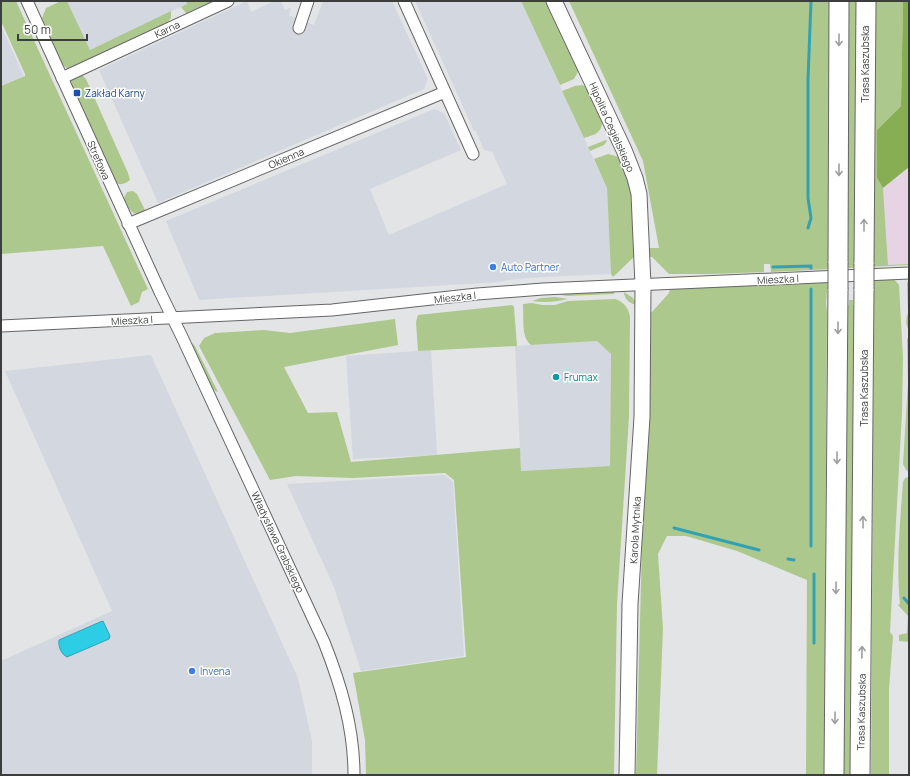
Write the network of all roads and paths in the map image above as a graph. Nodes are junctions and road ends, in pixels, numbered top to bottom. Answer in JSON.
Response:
{"nodes":[{"id":1,"x":27,"y":1,"type":"edge"},
{"id":2,"x":228,"y":1,"type":"edge"},
{"id":3,"x":308,"y":1,"type":"edge"},
{"id":4,"x":404,"y":1,"type":"edge"},
{"id":5,"x":554,"y":1,"type":"edge"},
{"id":6,"x":840,"y":1,"type":"edge"},
{"id":7,"x":866,"y":1,"type":"edge"},
{"id":8,"x":300,"y":28,"type":"dead end"},
{"id":9,"x":62,"y":78,"type":"junction"},
{"id":10,"x":444,"y":92,"type":"junction"},
{"id":11,"x":473,"y":154,"type":"dead end"},
{"id":12,"x":128,"y":224,"type":"junction"},
{"id":13,"x":909,"y":273,"type":"edge"},
{"id":14,"x":643,"y":285,"type":"junction"},
{"id":15,"x":173,"y":319,"type":"junction"},
{"id":16,"x":1,"y":326,"type":"edge"},
{"id":17,"x":354,"y":775,"type":"edge"},
{"id":18,"x":627,"y":775,"type":"edge"},
{"id":19,"x":834,"y":775,"type":"edge"},
{"id":20,"x":860,"y":775,"type":"edge"}],
"edges":[{"from":1,"to":9,"type":"street","name":"Strefowa"},
{"from":2,"to":9,"type":"street","name":"Karna"},
{"from":3,"to":8,"type":"street"},
{"from":4,"to":10,"type":"street"},
{"from":5,"to":14,"type":"street","name":"Hipolita Cegielskiego"},
{"from":6,"to":19,"type":"highway","one_way":true,"bridge":true},
{"from":20,"to":7,"type":"highway","name":"Trasa Kaszubska","one_way":true,"bridge":true},
{"from":9,"to":12,"type":"street","name":"Strefowa"},
{"from":10,"to":11,"type":"street"},
{"from":10,"to":12,"type":"street","name":"Okienna"},
{"from":12,"to":15,"type":"street","name":"Strefowa"},
{"from":13,"to":14,"type":"street","name":"Mieszka I"},
{"from":14,"to":15,"type":"street","name":"Mieszka I"},
{"from":14,"to":18,"type":"street","name":"Karola Mytnika"},
{"from":15,"to":16,"type":"street","name":"Mieszka I"},
{"from":15,"to":17,"type":"street","name":"Władysława Grabskiego"}]}
